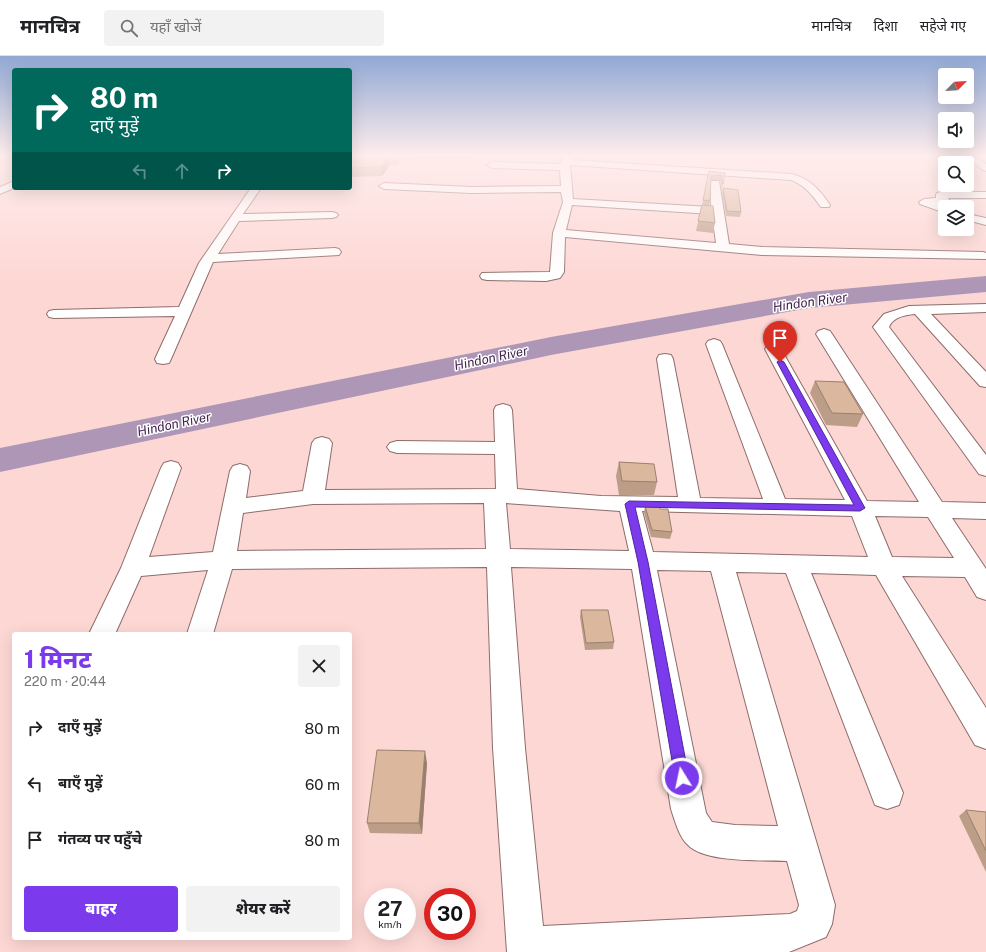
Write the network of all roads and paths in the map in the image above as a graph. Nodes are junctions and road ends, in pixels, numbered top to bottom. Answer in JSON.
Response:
{"nodes":[{"id":1,"x":249,"y":198,"type":"edge"},
{"id":2,"x":567,"y":198,"type":"edge"},
{"id":3,"x":717,"y":198,"type":"edge"},
{"id":4,"x":819,"y":198,"type":"edge"},
{"id":5,"x":938,"y":201,"type":"edge"},
{"id":6,"x":568,"y":202,"type":"junction"},
{"id":7,"x":825,"y":205,"type":"dead end"},
{"id":8,"x":938,"y":207,"type":"edge"},
{"id":9,"x":717,"y":211,"type":"junction"},
{"id":10,"x":332,"y":214,"type":"dead end"},
{"id":11,"x":236,"y":218,"type":"junction"},
{"id":12,"x":974,"y":219,"type":"edge"},
{"id":13,"x":986,"y":222,"type":"edge"},
{"id":14,"x":559,"y":233,"type":"junction"},
{"id":15,"x":723,"y":248,"type":"junction"},
{"id":16,"x":335,"y":252,"type":"dead end"},
{"id":17,"x":983,"y":256,"type":"dead end"},
{"id":18,"x":209,"y":258,"type":"junction"},
{"id":19,"x":487,"y":276,"type":"dead end"},
{"id":20,"x":986,"y":308,"type":"edge"},
{"id":21,"x":919,"y":310,"type":"junction"},
{"id":22,"x":186,"y":311,"type":"junction"},
{"id":23,"x":54,"y":314,"type":"dead end"},
{"id":24,"x":824,"y":334,"type":"dead end"},
{"id":25,"x":714,"y":344,"type":"dead end"},
{"id":26,"x":773,"y":349,"type":"dead end"},
{"id":27,"x":163,"y":359,"type":"dead end"},
{"id":28,"x":665,"y":359,"type":"dead end"},
{"id":29,"x":986,"y":382,"type":"edge"},
{"id":30,"x":503,"y":410,"type":"dead end"},
{"id":31,"x":322,"y":443,"type":"dead end"},
{"id":32,"x":397,"y":447,"type":"dead end"},
{"id":33,"x":505,"y":448,"type":"junction"},
{"id":34,"x":171,"y":468,"type":"dead end"},
{"id":35,"x":986,"y":469,"type":"edge"},
{"id":36,"x":240,"y":471,"type":"dead end"},
{"id":37,"x":501,"y":496,"type":"junction"},
{"id":38,"x":313,"y":498,"type":"junction"},
{"id":39,"x":629,"y":504,"type":"junction"},
{"id":40,"x":690,"y":505,"type":"junction"},
{"id":41,"x":777,"y":506,"type":"junction"},
{"id":42,"x":234,"y":507,"type":"junction"},
{"id":43,"x":860,"y":508,"type":"junction"},
{"id":44,"x":937,"y":511,"type":"junction"},
{"id":45,"x":986,"y":512,"type":"edge"},
{"id":46,"x":499,"y":558,"type":"junction"},
{"id":47,"x":223,"y":560,"type":"junction"},
{"id":48,"x":643,"y":562,"type":"junction"},
{"id":49,"x":721,"y":563,"type":"junction"},
{"id":50,"x":795,"y":565,"type":"junction"},
{"id":51,"x":884,"y":567,"type":"junction"},
{"id":52,"x":133,"y":568,"type":"junction"},
{"id":53,"x":971,"y":568,"type":"junction"},
{"id":54,"x":986,"y":590,"type":"edge"},
{"id":55,"x":103,"y":632,"type":"edge"},
{"id":56,"x":201,"y":632,"type":"edge"},
{"id":57,"x":986,"y":735,"type":"edge"},
{"id":58,"x":887,"y":793,"type":"dead end"},
{"id":59,"x":800,"y":844,"type":"junction"},
{"id":60,"x":526,"y":949,"type":"edge"}],
"edges":[{"from":1,"to":11,"type":"street"},
{"from":2,"to":6,"type":"street"},
{"from":3,"to":9,"type":"street"},
{"from":4,"to":7,"type":"street"},
{"from":5,"to":8,"type":"street"},
{"from":6,"to":9,"type":"street"},
{"from":6,"to":14,"type":"street"},
{"from":9,"to":15,"type":"street"},
{"from":10,"to":11,"type":"street"},
{"from":11,"to":18,"type":"street"},
{"from":12,"to":13,"type":"street"},
{"from":14,"to":15,"type":"street"},
{"from":14,"to":19,"type":"street"},
{"from":15,"to":17,"type":"street"},
{"from":16,"to":18,"type":"street"},
{"from":18,"to":22,"type":"street"},
{"from":20,"to":21,"type":"street"},
{"from":21,"to":29,"type":"street"},
{"from":21,"to":35,"type":"street"},
{"from":22,"to":23,"type":"street"},
{"from":22,"to":27,"type":"street"},
{"from":24,"to":44,"type":"street"},
{"from":25,"to":41,"type":"street"},
{"from":26,"to":43,"type":"street"},
{"from":28,"to":40,"type":"street"},
{"from":30,"to":33,"type":"street"},
{"from":31,"to":38,"type":"street"},
{"from":32,"to":33,"type":"street"},
{"from":33,"to":37,"type":"street"},
{"from":34,"to":52,"type":"street"},
{"from":36,"to":42,"type":"street"},
{"from":37,"to":38,"type":"street"},
{"from":37,"to":39,"type":"street"},
{"from":37,"to":46,"type":"street"},
{"from":38,"to":42,"type":"street"},
{"from":39,"to":40,"type":"street"},
{"from":39,"to":48,"type":"street"},
{"from":40,"to":41,"type":"street"},
{"from":41,"to":43,"type":"street"},
{"from":42,"to":47,"type":"street"},
{"from":43,"to":44,"type":"street"},
{"from":43,"to":51,"type":"street"},
{"from":44,"to":45,"type":"street"},
{"from":44,"to":53,"type":"street"},
{"from":46,"to":47,"type":"street"},
{"from":46,"to":48,"type":"street"},
{"from":46,"to":60,"type":"street"},
{"from":47,"to":52,"type":"street"},
{"from":47,"to":56,"type":"street"},
{"from":48,"to":49,"type":"street"},
{"from":48,"to":59,"type":"street"},
{"from":49,"to":50,"type":"street"},
{"from":49,"to":59,"type":"street"},
{"from":50,"to":51,"type":"street"},
{"from":50,"to":58,"type":"street"},
{"from":51,"to":53,"type":"street"},
{"from":51,"to":57,"type":"street"},
{"from":52,"to":55,"type":"street"},
{"from":53,"to":54,"type":"street"},
{"from":59,"to":60,"type":"street"}]}
